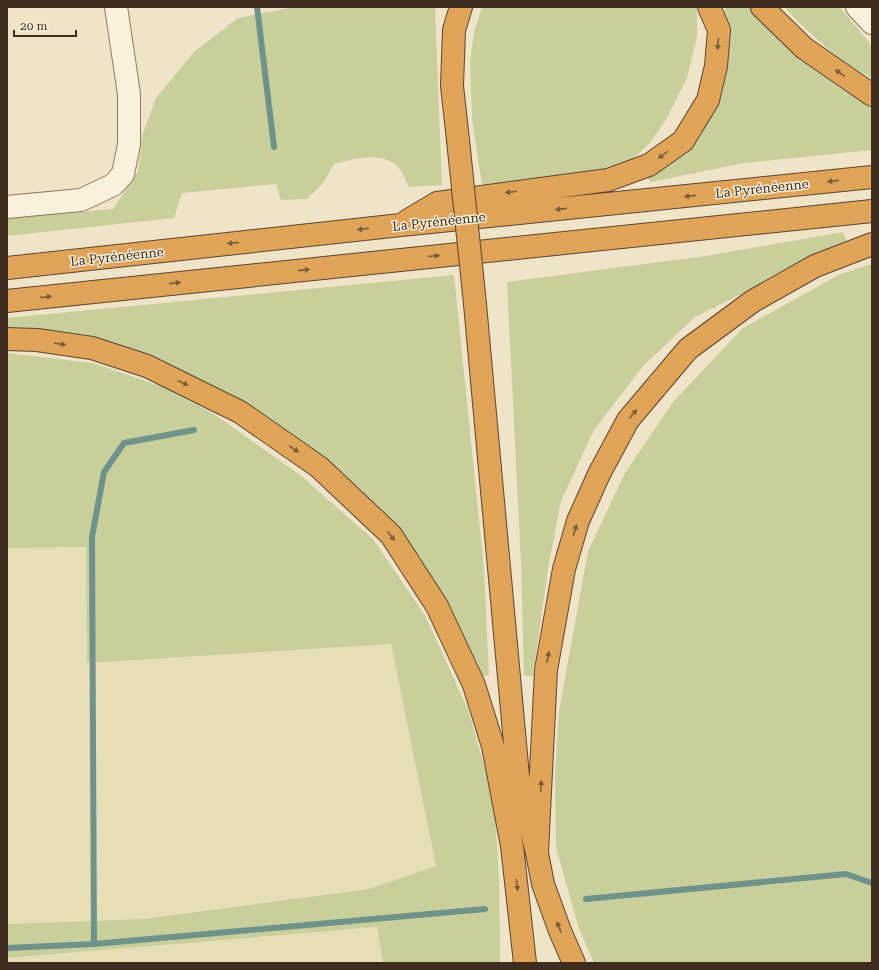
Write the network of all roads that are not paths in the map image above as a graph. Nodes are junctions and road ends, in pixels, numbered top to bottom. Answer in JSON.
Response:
{"nodes":[{"id":1,"x":116,"y":7,"type":"edge"},
{"id":2,"x":461,"y":7,"type":"edge"},
{"id":3,"x":709,"y":7,"type":"edge"},
{"id":4,"x":762,"y":7,"type":"edge"},
{"id":5,"x":857,"y":7,"type":"edge"},
{"id":6,"x":872,"y":23,"type":"edge"},
{"id":7,"x":872,"y":95,"type":"edge"},
{"id":8,"x":872,"y":177,"type":"edge"},
{"id":9,"x":7,"y":207,"type":"edge"},
{"id":10,"x":872,"y":211,"type":"edge"},
{"id":11,"x":401,"y":225,"type":"junction"},
{"id":12,"x":872,"y":244,"type":"edge"},
{"id":13,"x":7,"y":268,"type":"edge"},
{"id":14,"x":7,"y":301,"type":"edge"},
{"id":15,"x":7,"y":339,"type":"edge"},
{"id":16,"x":518,"y":776,"type":"junction"},
{"id":17,"x":512,"y":846,"type":"junction"},
{"id":18,"x":538,"y":853,"type":"junction"},
{"id":19,"x":525,"y":963,"type":"edge"},
{"id":20,"x":574,"y":963,"type":"edge"}],
"edges":[{"from":1,"to":9,"type":"street"},
{"from":2,"to":16,"type":"highway","bridge":true},
{"from":3,"to":11,"type":"highway","one_way":true},
{"from":7,"to":4,"type":"highway","one_way":true},
{"from":5,"to":6,"type":"street"},
{"from":8,"to":11,"type":"highway","name":"La Pyrénéenne","one_way":true},
{"from":14,"to":10,"type":"highway","one_way":true},
{"from":11,"to":13,"type":"highway","name":"La Pyrénéenne","one_way":true},
{"from":18,"to":12,"type":"highway","one_way":true},
{"from":15,"to":17,"type":"highway","one_way":true},
{"from":16,"to":17,"type":"highway"},
{"from":16,"to":18,"type":"highway"},
{"from":17,"to":19,"type":"highway","one_way":true},
{"from":20,"to":18,"type":"highway","one_way":true}]}
